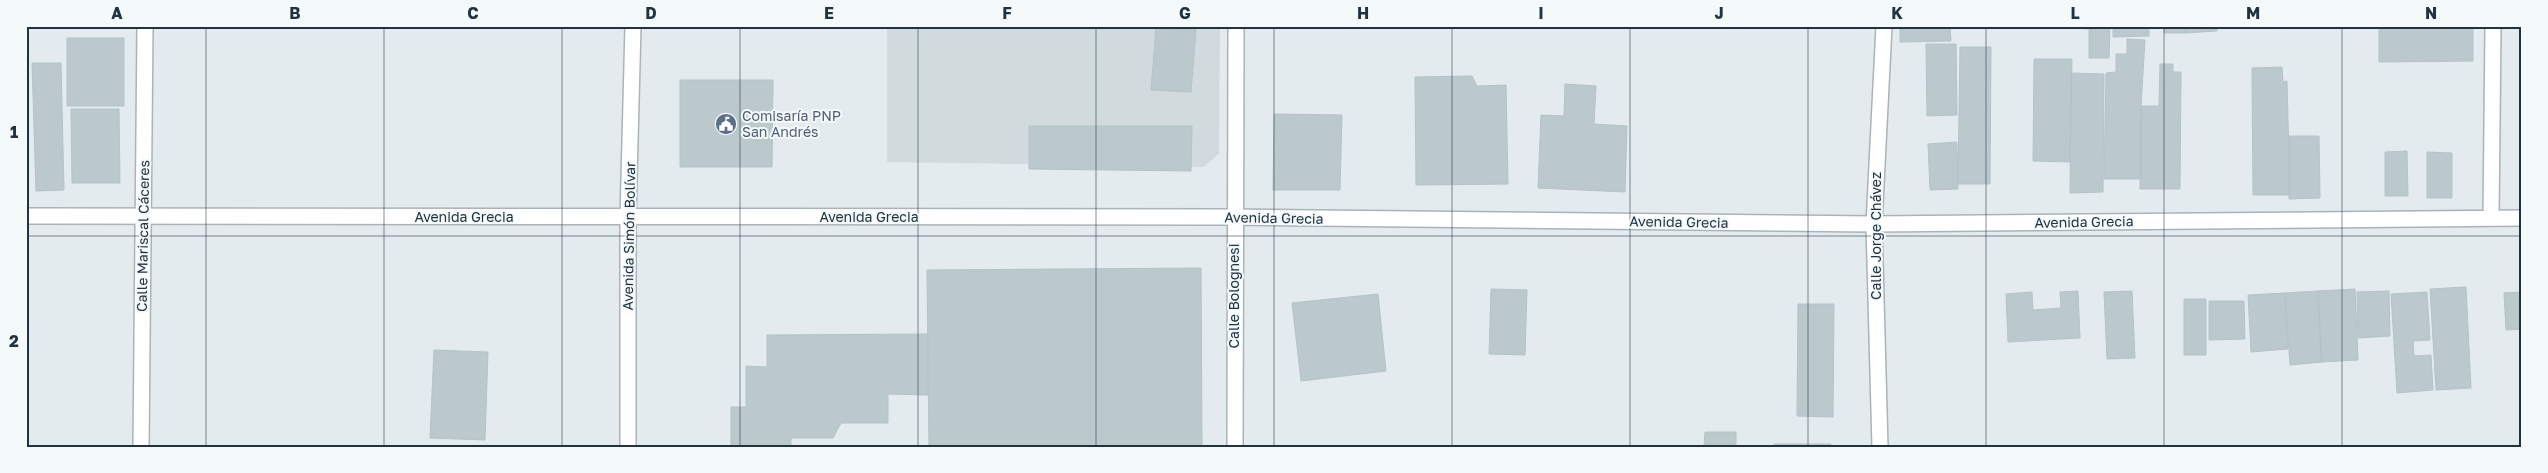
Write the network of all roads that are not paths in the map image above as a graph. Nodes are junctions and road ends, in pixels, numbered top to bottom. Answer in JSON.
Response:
{"nodes":[{"id":1,"x":145,"y":26,"type":"edge"},
{"id":2,"x":633,"y":26,"type":"edge"},
{"id":3,"x":1236,"y":26,"type":"edge"},
{"id":4,"x":1884,"y":26,"type":"edge"},
{"id":5,"x":2493,"y":26,"type":"edge"},
{"id":6,"x":26,"y":216,"type":"edge"},
{"id":7,"x":143,"y":217,"type":"junction"},
{"id":8,"x":628,"y":217,"type":"junction"},
{"id":9,"x":1234,"y":217,"type":"junction"},
{"id":10,"x":2491,"y":218,"type":"junction"},
{"id":11,"x":2522,"y":218,"type":"edge"},
{"id":12,"x":1874,"y":224,"type":"junction"},
{"id":13,"x":140,"y":447,"type":"edge"},
{"id":14,"x":628,"y":447,"type":"edge"},
{"id":15,"x":1235,"y":447,"type":"edge"},
{"id":16,"x":1880,"y":447,"type":"edge"}],
"edges":[{"from":1,"to":7,"type":"street","name":"Calle Mariscal Cáceres"},
{"from":2,"to":8,"type":"street","name":"Avenida Simón Bolívar"},
{"from":3,"to":9,"type":"street","name":"Calle Bolognesi"},
{"from":4,"to":12,"type":"street","name":"Calle Jorge Chávez"},
{"from":5,"to":10,"type":"street"},
{"from":6,"to":7,"type":"street","name":"Avenida Grecia"},
{"from":7,"to":8,"type":"street","name":"Avenida Grecia"},
{"from":7,"to":13,"type":"street","name":"Calle Mariscal Cáceres"},
{"from":8,"to":9,"type":"street","name":"Avenida Grecia"},
{"from":8,"to":14,"type":"street","name":"Avenida Simón Bolívar"},
{"from":9,"to":12,"type":"street","name":"Avenida Grecia"},
{"from":9,"to":15,"type":"street","name":"Calle Bolognesi"},
{"from":10,"to":11,"type":"street","name":"Avenida Grecia"},
{"from":10,"to":12,"type":"street","name":"Avenida Grecia"},
{"from":12,"to":16,"type":"street","name":"Calle Jorge Chávez"}]}
